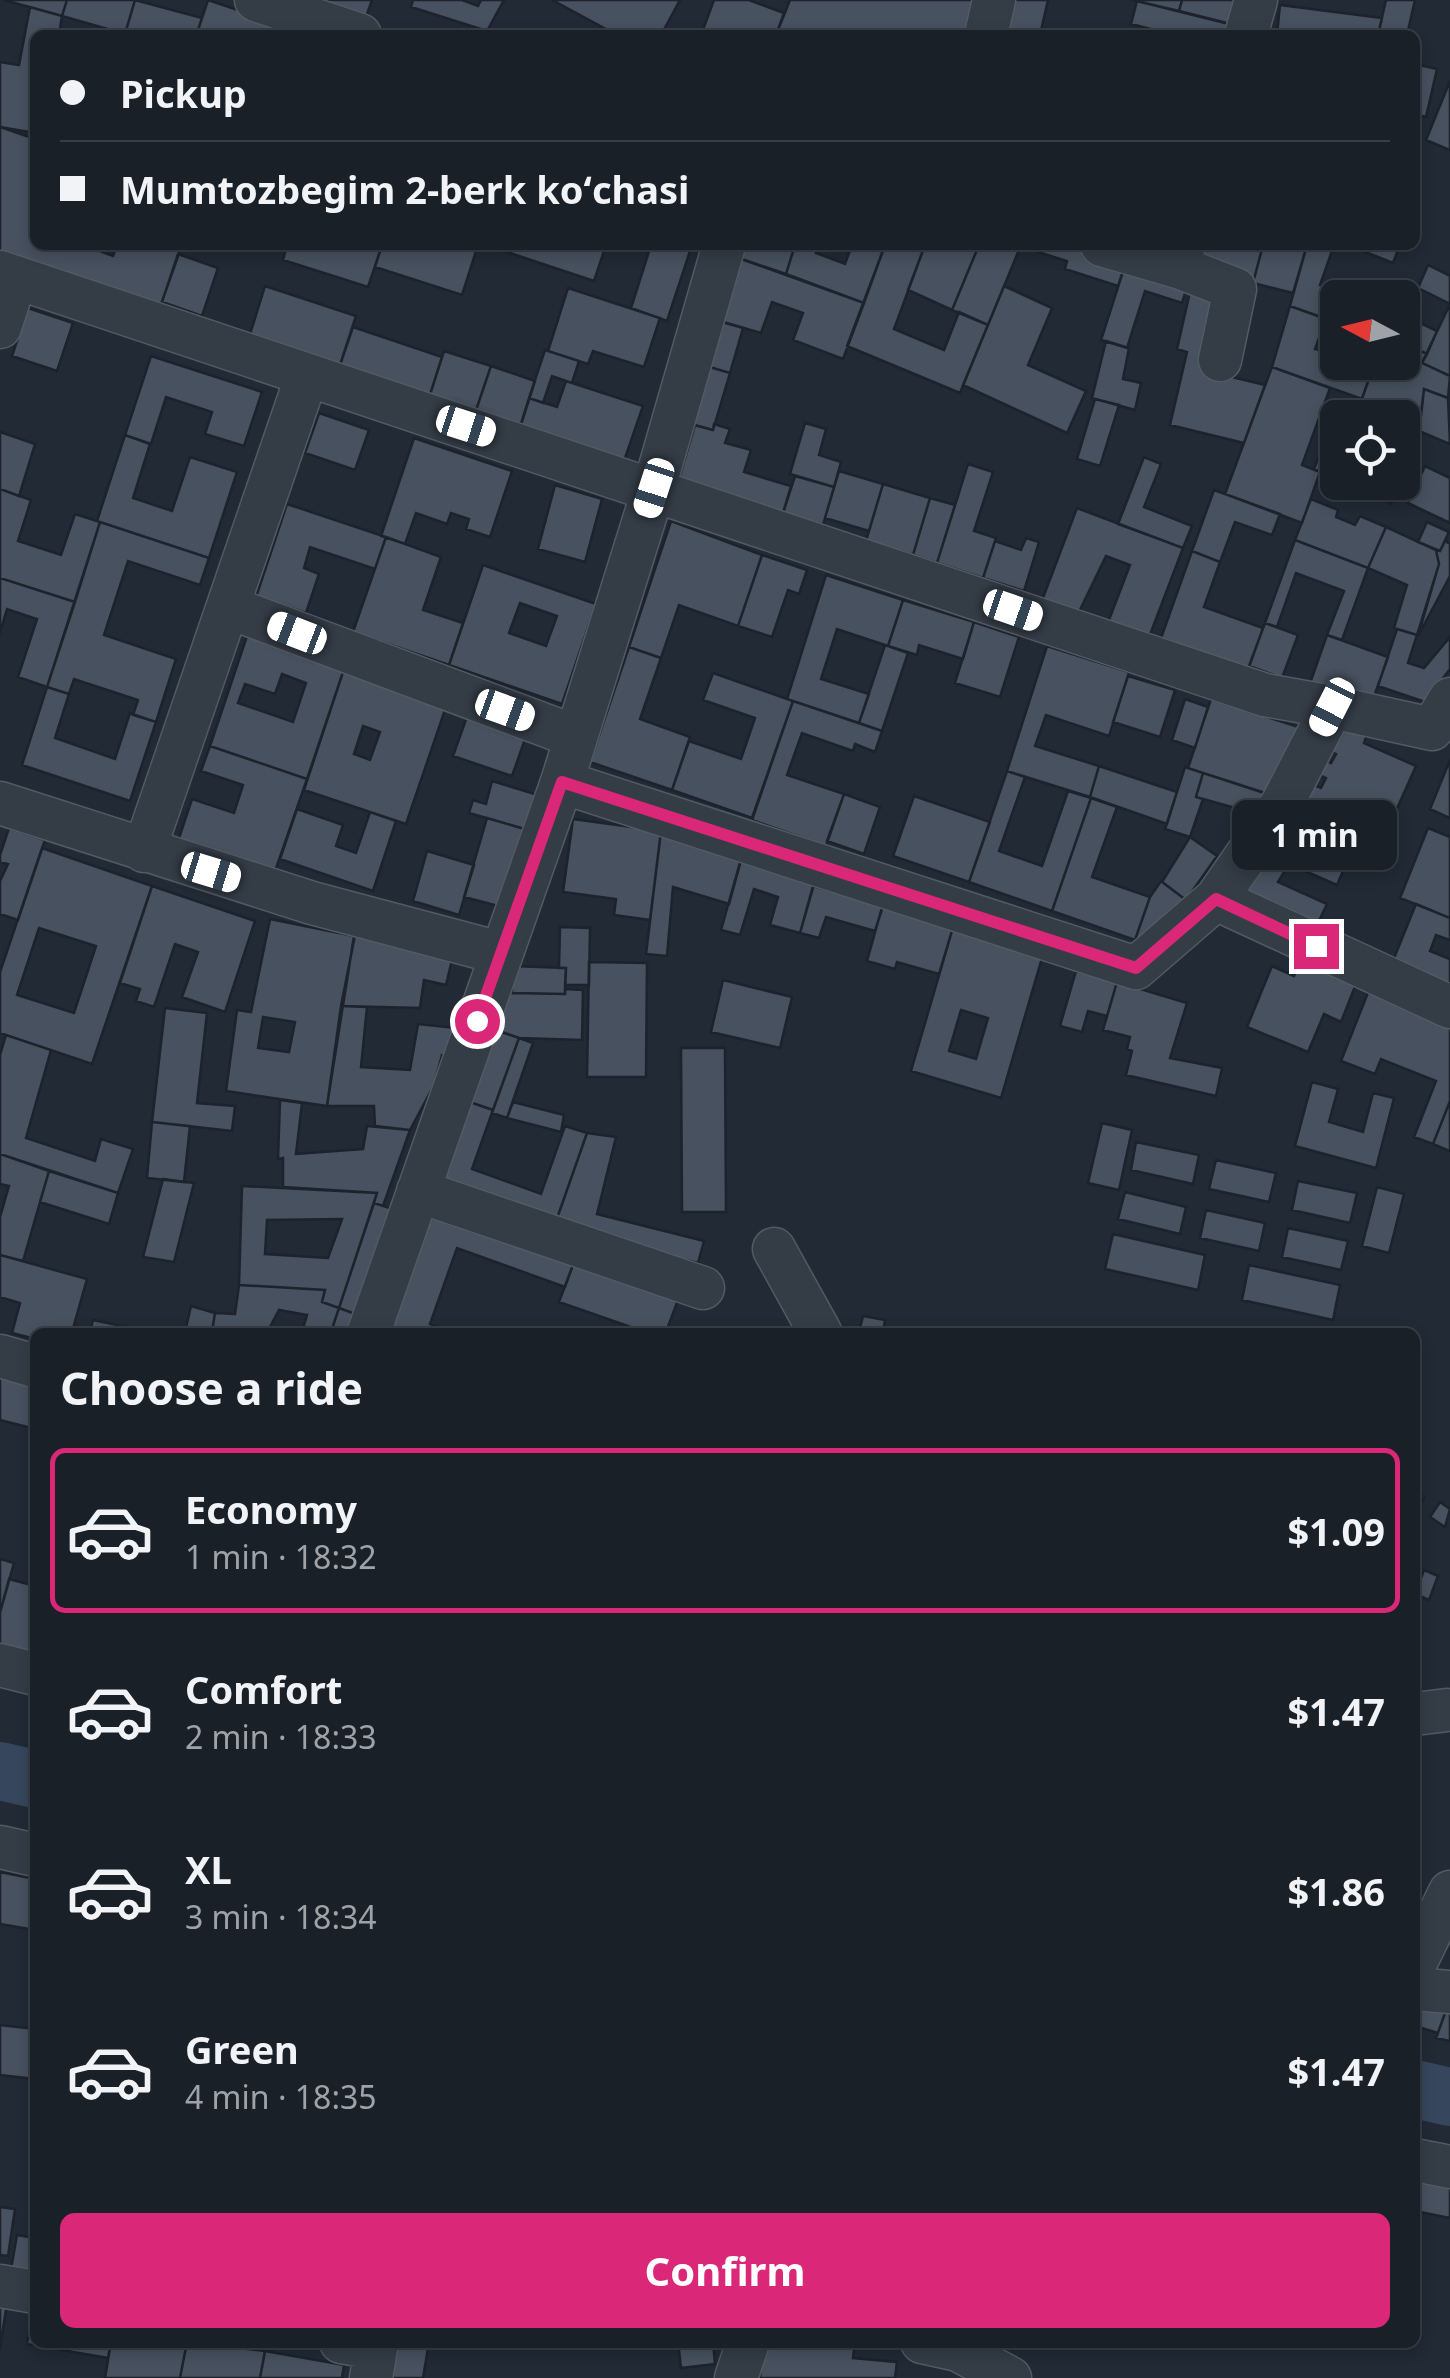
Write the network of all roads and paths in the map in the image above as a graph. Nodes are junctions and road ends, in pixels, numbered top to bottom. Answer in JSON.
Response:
{"nodes":[{"id":1,"x":256,"y":0,"type":"edge"},
{"id":2,"x":994,"y":0,"type":"edge"},
{"id":3,"x":1256,"y":0,"type":"edge"},
{"id":4,"x":345,"y":30,"type":"edge"},
{"id":5,"x":987,"y":30,"type":"edge"},
{"id":6,"x":1247,"y":30,"type":"edge"},
{"id":7,"x":723,"y":250,"type":"edge"},
{"id":8,"x":1138,"y":250,"type":"edge"},
{"id":9,"x":1181,"y":256,"type":"edge"},
{"id":10,"x":8,"y":275,"type":"edge"},
{"id":11,"x":0,"y":327,"type":"edge"},
{"id":12,"x":1220,"y":360,"type":"dead end"},
{"id":13,"x":303,"y":387,"type":"dead end"},
{"id":14,"x":654,"y":488,"type":"junction"},
{"id":15,"x":228,"y":607,"type":"junction"},
{"id":16,"x":1332,"y":707,"type":"junction"},
{"id":17,"x":1444,"y":724,"type":"edge"},
{"id":18,"x":574,"y":736,"type":"junction"},
{"id":19,"x":562,"y":782,"type":"junction"},
{"id":20,"x":0,"y":803,"type":"edge"},
{"id":21,"x":144,"y":851,"type":"junction"},
{"id":22,"x":1216,"y":899,"type":"junction"},
{"id":23,"x":500,"y":953,"type":"junction"},
{"id":24,"x":1450,"y":1008,"type":"edge"},
{"id":25,"x":418,"y":1191,"type":"junction"},
{"id":26,"x":774,"y":1248,"type":"dead end"},
{"id":27,"x":704,"y":1288,"type":"dead end"},
{"id":28,"x":370,"y":1328,"type":"edge"},
{"id":29,"x":818,"y":1328,"type":"edge"},
{"id":30,"x":0,"y":1356,"type":"edge"},
{"id":31,"x":30,"y":1365,"type":"edge"},
{"id":32,"x":0,"y":1665,"type":"edge"},
{"id":33,"x":30,"y":1673,"type":"edge"},
{"id":34,"x":0,"y":1847,"type":"edge"},
{"id":35,"x":30,"y":1854,"type":"edge"},
{"id":36,"x":1450,"y":1892,"type":"edge"},
{"id":37,"x":1420,"y":1954,"type":"edge"},
{"id":38,"x":1420,"y":1989,"type":"edge"},
{"id":39,"x":1450,"y":1992,"type":"edge"},
{"id":40,"x":1420,"y":2161,"type":"edge"},
{"id":41,"x":1450,"y":2167,"type":"edge"},
{"id":42,"x":0,"y":2286,"type":"edge"},
{"id":43,"x":30,"y":2291,"type":"edge"},
{"id":44,"x":376,"y":2348,"type":"edge"},
{"id":45,"x":746,"y":2348,"type":"edge"},
{"id":46,"x":949,"y":2348,"type":"edge"},
{"id":47,"x":371,"y":2378,"type":"edge"},
{"id":48,"x":736,"y":2378,"type":"edge"},
{"id":49,"x":1010,"y":2378,"type":"edge"}],
"edges":[{"from":1,"to":4,"type":"street"},
{"from":2,"to":5,"type":"street"},
{"from":3,"to":6,"type":"street"},
{"from":7,"to":14,"type":"street"},
{"from":8,"to":9,"type":"street"},
{"from":9,"to":12,"type":"street"},
{"from":10,"to":11,"type":"street"},
{"from":10,"to":14,"type":"street"},
{"from":13,"to":15,"type":"street"},
{"from":14,"to":16,"type":"street"},
{"from":14,"to":18,"type":"street"},
{"from":15,"to":18,"type":"street"},
{"from":15,"to":21,"type":"street"},
{"from":16,"to":17,"type":"street"},
{"from":16,"to":22,"type":"street"},
{"from":18,"to":19,"type":"street"},
{"from":19,"to":22,"type":"street"},
{"from":19,"to":23,"type":"street"},
{"from":20,"to":21,"type":"street"},
{"from":21,"to":23,"type":"street"},
{"from":22,"to":24,"type":"street"},
{"from":23,"to":25,"type":"street"},
{"from":25,"to":27,"type":"street"},
{"from":25,"to":28,"type":"street"},
{"from":26,"to":29,"type":"street"},
{"from":30,"to":31,"type":"street"},
{"from":32,"to":33,"type":"street"},
{"from":34,"to":35,"type":"street"},
{"from":36,"to":37,"type":"street"},
{"from":38,"to":39,"type":"street"},
{"from":40,"to":41,"type":"street"},
{"from":42,"to":43,"type":"street"},
{"from":44,"to":47,"type":"street"},
{"from":45,"to":48,"type":"street"},
{"from":46,"to":49,"type":"street"}]}
